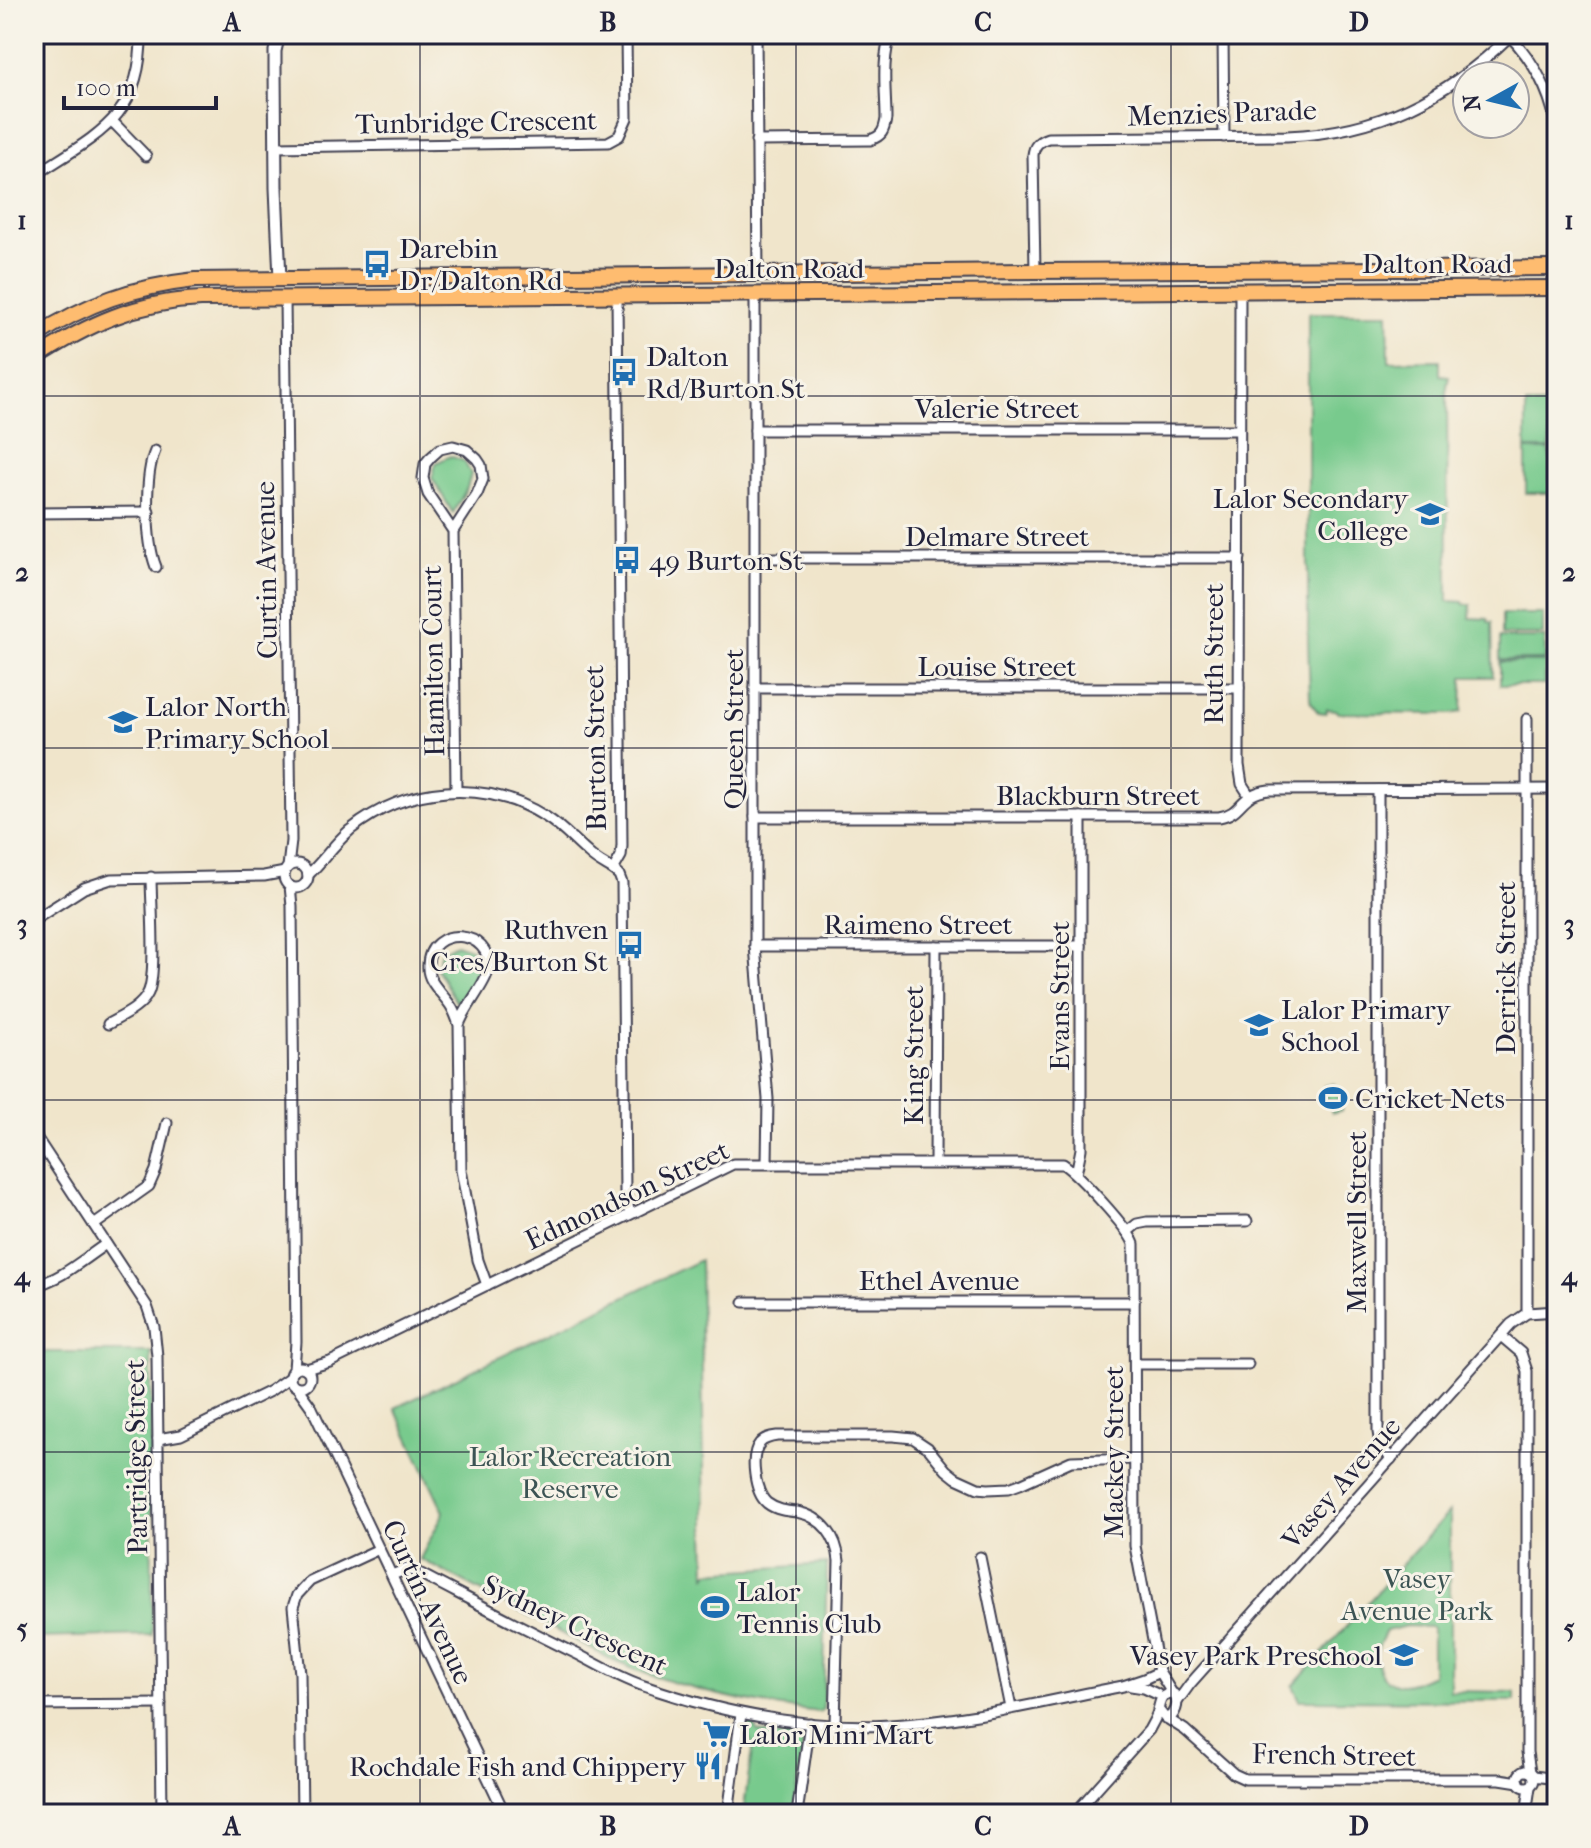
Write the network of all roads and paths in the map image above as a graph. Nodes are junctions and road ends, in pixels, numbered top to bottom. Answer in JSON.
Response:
{"nodes":[{"id":1,"x":141,"y":34,"type":"edge"},
{"id":2,"x":279,"y":34,"type":"edge"},
{"id":3,"x":626,"y":34,"type":"edge"},
{"id":4,"x":756,"y":34,"type":"edge"},
{"id":5,"x":891,"y":34,"type":"edge"},
{"id":6,"x":1223,"y":34,"type":"edge"},
{"id":7,"x":1509,"y":35,"type":"edge"},
{"id":8,"x":112,"y":121,"type":"junction"},
{"id":9,"x":1557,"y":132,"type":"edge"},
{"id":10,"x":1224,"y":137,"type":"junction"},
{"id":11,"x":756,"y":141,"type":"junction"},
{"id":12,"x":275,"y":147,"type":"junction"},
{"id":13,"x":146,"y":156,"type":"dead end"},
{"id":14,"x":34,"y":176,"type":"edge"},
{"id":15,"x":1557,"y":268,"type":"edge"},
{"id":16,"x":1035,"y":271,"type":"junction"},
{"id":17,"x":1240,"y":271,"type":"junction"},
{"id":18,"x":758,"y":275,"type":"junction"},
{"id":19,"x":617,"y":276,"type":"junction"},
{"id":20,"x":280,"y":279,"type":"junction"},
{"id":21,"x":1557,"y":288,"type":"edge"},
{"id":22,"x":1240,"y":291,"type":"junction"},
{"id":23,"x":755,"y":295,"type":"junction"},
{"id":24,"x":617,"y":296,"type":"junction"},
{"id":25,"x":285,"y":298,"type":"junction"},
{"id":26,"x":34,"y":337,"type":"edge"},
{"id":27,"x":34,"y":359,"type":"edge"},
{"id":28,"x":755,"y":430,"type":"junction"},
{"id":29,"x":1239,"y":430,"type":"junction"},
{"id":30,"x":155,"y":451,"type":"dead end"},
{"id":31,"x":149,"y":512,"type":"junction"},
{"id":32,"x":34,"y":513,"type":"edge"},
{"id":33,"x":453,"y":531,"type":"junction"},
{"id":34,"x":755,"y":558,"type":"junction"},
{"id":35,"x":1240,"y":558,"type":"junction"},
{"id":36,"x":156,"y":567,"type":"dead end"},
{"id":37,"x":755,"y":688,"type":"junction"},
{"id":38,"x":1239,"y":688,"type":"junction"},
{"id":39,"x":1527,"y":719,"type":"dead end"},
{"id":40,"x":1527,"y":789,"type":"junction"},
{"id":41,"x":1557,"y":789,"type":"edge"},
{"id":42,"x":456,"y":790,"type":"junction"},
{"id":43,"x":1378,"y":790,"type":"junction"},
{"id":44,"x":1249,"y":795,"type":"junction"},
{"id":45,"x":755,"y":817,"type":"junction"},
{"id":46,"x":1081,"y":817,"type":"junction"},
{"id":47,"x":324,"y":858,"type":"junction"},
{"id":48,"x":613,"y":870,"type":"junction"},
{"id":49,"x":291,"y":872,"type":"junction"},
{"id":50,"x":308,"y":875,"type":"junction"},
{"id":51,"x":151,"y":877,"type":"junction"},
{"id":52,"x":301,"y":887,"type":"junction"},
{"id":53,"x":292,"y":906,"type":"junction"},
{"id":54,"x":34,"y":920,"type":"edge"},
{"id":55,"x":755,"y":946,"type":"junction"},
{"id":56,"x":936,"y":946,"type":"junction"},
{"id":57,"x":1081,"y":946,"type":"junction"},
{"id":58,"x":108,"y":1024,"type":"dead end"},
{"id":59,"x":459,"y":1025,"type":"junction"},
{"id":60,"x":167,"y":1123,"type":"dead end"},
{"id":61,"x":34,"y":1134,"type":"edge"},
{"id":62,"x":767,"y":1163,"type":"junction"},
{"id":63,"x":935,"y":1163,"type":"junction"},
{"id":64,"x":1076,"y":1174,"type":"junction"},
{"id":65,"x":630,"y":1214,"type":"junction"},
{"id":66,"x":1247,"y":1221,"type":"dead end"},
{"id":67,"x":94,"y":1225,"type":"junction"},
{"id":68,"x":1127,"y":1232,"type":"junction"},
{"id":69,"x":106,"y":1244,"type":"junction"},
{"id":70,"x":34,"y":1285,"type":"edge"},
{"id":71,"x":487,"y":1285,"type":"junction"},
{"id":72,"x":744,"y":1302,"type":"dead end"},
{"id":73,"x":1134,"y":1302,"type":"junction"},
{"id":74,"x":1557,"y":1311,"type":"edge"},
{"id":75,"x":1527,"y":1313,"type":"junction"},
{"id":76,"x":1501,"y":1336,"type":"junction"},
{"id":77,"x":1135,"y":1364,"type":"junction"},
{"id":78,"x":1248,"y":1364,"type":"dead end"},
{"id":79,"x":300,"y":1377,"type":"junction"},
{"id":80,"x":158,"y":1439,"type":"junction"},
{"id":81,"x":1134,"y":1459,"type":"junction"},
{"id":82,"x":1391,"y":1459,"type":"junction"},
{"id":83,"x":379,"y":1549,"type":"junction"},
{"id":84,"x":980,"y":1557,"type":"dead end"},
{"id":85,"x":392,"y":1575,"type":"junction"},
{"id":86,"x":1159,"y":1672,"type":"junction"},
{"id":87,"x":1123,"y":1686,"type":"junction"},
{"id":88,"x":1175,"y":1700,"type":"junction"},
{"id":89,"x":1158,"y":1702,"type":"junction"},
{"id":90,"x":161,"y":1704,"type":"junction"},
{"id":91,"x":34,"y":1705,"type":"edge"},
{"id":92,"x":1011,"y":1708,"type":"junction"},
{"id":93,"x":741,"y":1714,"type":"junction"},
{"id":94,"x":1166,"y":1719,"type":"junction"},
{"id":95,"x":810,"y":1723,"type":"junction"},
{"id":96,"x":835,"y":1725,"type":"junction"},
{"id":97,"x":1149,"y":1730,"type":"junction"},
{"id":98,"x":1185,"y":1730,"type":"junction"},
{"id":99,"x":1526,"y":1779,"type":"junction"},
{"id":100,"x":1556,"y":1779,"type":"edge"},
{"id":101,"x":1526,"y":1811,"type":"edge"},
{"id":102,"x":162,"y":1814,"type":"edge"},
{"id":103,"x":302,"y":1814,"type":"edge"},
{"id":104,"x":505,"y":1814,"type":"edge"},
{"id":105,"x":728,"y":1814,"type":"edge"},
{"id":106,"x":797,"y":1814,"type":"edge"},
{"id":107,"x":1074,"y":1814,"type":"edge"}],
"edges":[{"from":1,"to":8,"type":"street"},
{"from":2,"to":12,"type":"street"},
{"from":3,"to":12,"type":"street","name":"Tunbridge Crescent"},
{"from":4,"to":11,"type":"street"},
{"from":5,"to":11,"type":"street"},
{"from":6,"to":10,"type":"street"},
{"from":7,"to":9,"type":"street"},
{"from":7,"to":10,"type":"street","name":"Menzies Parade"},
{"from":8,"to":13,"type":"street"},
{"from":8,"to":14,"type":"street"},
{"from":10,"to":16,"type":"street","name":"Menzies Parade"},
{"from":11,"to":18,"type":"street"},
{"from":12,"to":20,"type":"street"},
{"from":15,"to":17,"type":"main road","name":"Dalton Road"},
{"from":16,"to":17,"type":"main road","name":"Dalton Road"},
{"from":16,"to":18,"type":"main road","name":"Dalton Road"},
{"from":17,"to":22,"type":"main road","name":"Ruth Street"},
{"from":18,"to":19,"type":"main road","name":"Dalton Road"},
{"from":19,"to":20,"type":"main road","name":"Dalton Road"},
{"from":19,"to":24,"type":"main road","name":"Burton Street"},
{"from":20,"to":26,"type":"main road","name":"Dalton Road"},
{"from":21,"to":22,"type":"main road","name":"Dalton Road"},
{"from":22,"to":23,"type":"main road","name":"Dalton Road"},
{"from":22,"to":29,"type":"street","name":"Ruth Street"},
{"from":23,"to":24,"type":"main road","name":"Dalton Road"},
{"from":23,"to":28,"type":"street","name":"Queen Street"},
{"from":24,"to":25,"type":"main road","name":"Dalton Road"},
{"from":24,"to":48,"type":"street","name":"Burton Street"},
{"from":25,"to":27,"type":"main road","name":"Dalton Road"},
{"from":25,"to":49,"type":"street","name":"Curtin Avenue"},
{"from":28,"to":29,"type":"street","name":"Valerie Street"},
{"from":28,"to":34,"type":"street","name":"Queen Street"},
{"from":29,"to":35,"type":"street","name":"Ruth Street"},
{"from":30,"to":31,"type":"street"},
{"from":31,"to":32,"type":"street"},
{"from":31,"to":36,"type":"street"},
{"from":33,"to":33,"type":"street","name":"Hamilton Court"},
{"from":33,"to":42,"type":"street","name":"Hamilton Court"},
{"from":34,"to":35,"type":"street","name":"Delmare Street"},
{"from":34,"to":37,"type":"street","name":"Queen Street"},
{"from":35,"to":38,"type":"street","name":"Ruth Street"},
{"from":37,"to":38,"type":"street","name":"Louise Street"},
{"from":37,"to":45,"type":"street","name":"Queen Street"},
{"from":38,"to":44,"type":"street","name":"Ruth Street"},
{"from":39,"to":40,"type":"street","name":"Derrick Street"},
{"from":40,"to":41,"type":"street","name":"Blackburn Street"},
{"from":40,"to":43,"type":"street","name":"Blackburn Street"},
{"from":40,"to":75,"type":"street","name":"Derrick Street"},
{"from":42,"to":47,"type":"street","name":"Curtin Avenue"},
{"from":42,"to":48,"type":"street","name":"Curtin Avenue"},
{"from":43,"to":44,"type":"street","name":"Blackburn Street"},
{"from":43,"to":82,"type":"street","name":"Maxwell Street"},
{"from":44,"to":46,"type":"street","name":"Blackburn Street"},
{"from":45,"to":46,"type":"street","name":"Blackburn Street"},
{"from":45,"to":55,"type":"street","name":"Queen Street"},
{"from":46,"to":57,"type":"street","name":"Evans Street"},
{"from":47,"to":49,"type":"street"},
{"from":47,"to":50,"type":"street","name":"Curtin Avenue"},
{"from":48,"to":65,"type":"street","name":"Burton Street"},
{"from":49,"to":50,"type":"street"},
{"from":49,"to":51,"type":"street"},
{"from":49,"to":52,"type":"street"},
{"from":49,"to":53,"type":"street","name":"Curtin Avenue"},
{"from":50,"to":52,"type":"street","name":"Curtin Avenue"},
{"from":51,"to":54,"type":"street"},
{"from":51,"to":58,"type":"street"},
{"from":52,"to":53,"type":"street","name":"Curtin Avenue"},
{"from":53,"to":79,"type":"street","name":"Curtin Avenue"},
{"from":55,"to":56,"type":"street","name":"Raimeno Street"},
{"from":55,"to":62,"type":"street","name":"Queen Street"},
{"from":56,"to":57,"type":"street","name":"Raimeno Street"},
{"from":56,"to":63,"type":"street","name":"King Street"},
{"from":57,"to":64,"type":"street","name":"Evans Street"},
{"from":59,"to":59,"type":"street"},
{"from":59,"to":71,"type":"street"},
{"from":60,"to":67,"type":"street"},
{"from":61,"to":67,"type":"street","name":"Partridge Street"},
{"from":62,"to":63,"type":"street","name":"Edmondson Street"},
{"from":62,"to":65,"type":"street","name":"Edmondson Street"},
{"from":63,"to":64,"type":"street","name":"Edmondson Street"},
{"from":64,"to":68,"type":"street"},
{"from":65,"to":71,"type":"street","name":"Edmondson Street"},
{"from":66,"to":68,"type":"street"},
{"from":67,"to":69,"type":"street","name":"Partridge Street"},
{"from":68,"to":73,"type":"street","name":"Mackey Street"},
{"from":69,"to":70,"type":"street"},
{"from":69,"to":80,"type":"street","name":"Partridge Street"},
{"from":71,"to":79,"type":"street","name":"Edmondson Street"},
{"from":72,"to":73,"type":"street","name":"Ethel Avenue"},
{"from":73,"to":77,"type":"street","name":"Mackey Street"},
{"from":74,"to":75,"type":"street"},
{"from":75,"to":76,"type":"street","name":"Vasey Avenue"},
{"from":76,"to":82,"type":"street","name":"Vasey Avenue"},
{"from":76,"to":99,"type":"street"},
{"from":77,"to":78,"type":"street"},
{"from":77,"to":81,"type":"street","name":"Mackey Street"},
{"from":79,"to":80,"type":"street","name":"Edmondson Street"},
{"from":79,"to":83,"type":"street","name":"Curtin Avenue"},
{"from":80,"to":90,"type":"street","name":"Partridge Street"},
{"from":81,"to":86,"type":"street","name":"Mackey Street"},
{"from":81,"to":96,"type":"street"},
{"from":82,"to":88,"type":"street","name":"Vasey Avenue"},
{"from":83,"to":85,"type":"street","name":"Curtin Avenue"},
{"from":83,"to":103,"type":"street"},
{"from":84,"to":92,"type":"street"},
{"from":85,"to":93,"type":"street","name":"Sydney Crescent"},
{"from":85,"to":104,"type":"street","name":"Curtin Avenue"},
{"from":86,"to":87,"type":"street","name":"Sydney Crescent"},
{"from":86,"to":88,"type":"street","name":"Mackey Street"},
{"from":86,"to":89,"type":"street","name":"Mackey Street"},
{"from":87,"to":89,"type":"street","name":"Sydney Crescent"},
{"from":87,"to":92,"type":"street","name":"Sydney Crescent"},
{"from":88,"to":89,"type":"street"},
{"from":88,"to":94,"type":"street"},
{"from":88,"to":98,"type":"street","name":"French Street"},
{"from":89,"to":94,"type":"street","name":"French Street"},
{"from":89,"to":97,"type":"street"},
{"from":90,"to":91,"type":"street"},
{"from":90,"to":102,"type":"street","name":"Partridge Street"},
{"from":92,"to":96,"type":"street","name":"Sydney Crescent"},
{"from":93,"to":95,"type":"street","name":"Sydney Crescent"},
{"from":93,"to":105,"type":"street"},
{"from":94,"to":97,"type":"street"},
{"from":94,"to":98,"type":"street","name":"French Street"},
{"from":95,"to":96,"type":"street","name":"Sydney Crescent"},
{"from":95,"to":106,"type":"street"},
{"from":97,"to":107,"type":"street"},
{"from":98,"to":99,"type":"street","name":"French Street"},
{"from":99,"to":100,"type":"street","name":"French Street"},
{"from":99,"to":101,"type":"street"}]}
